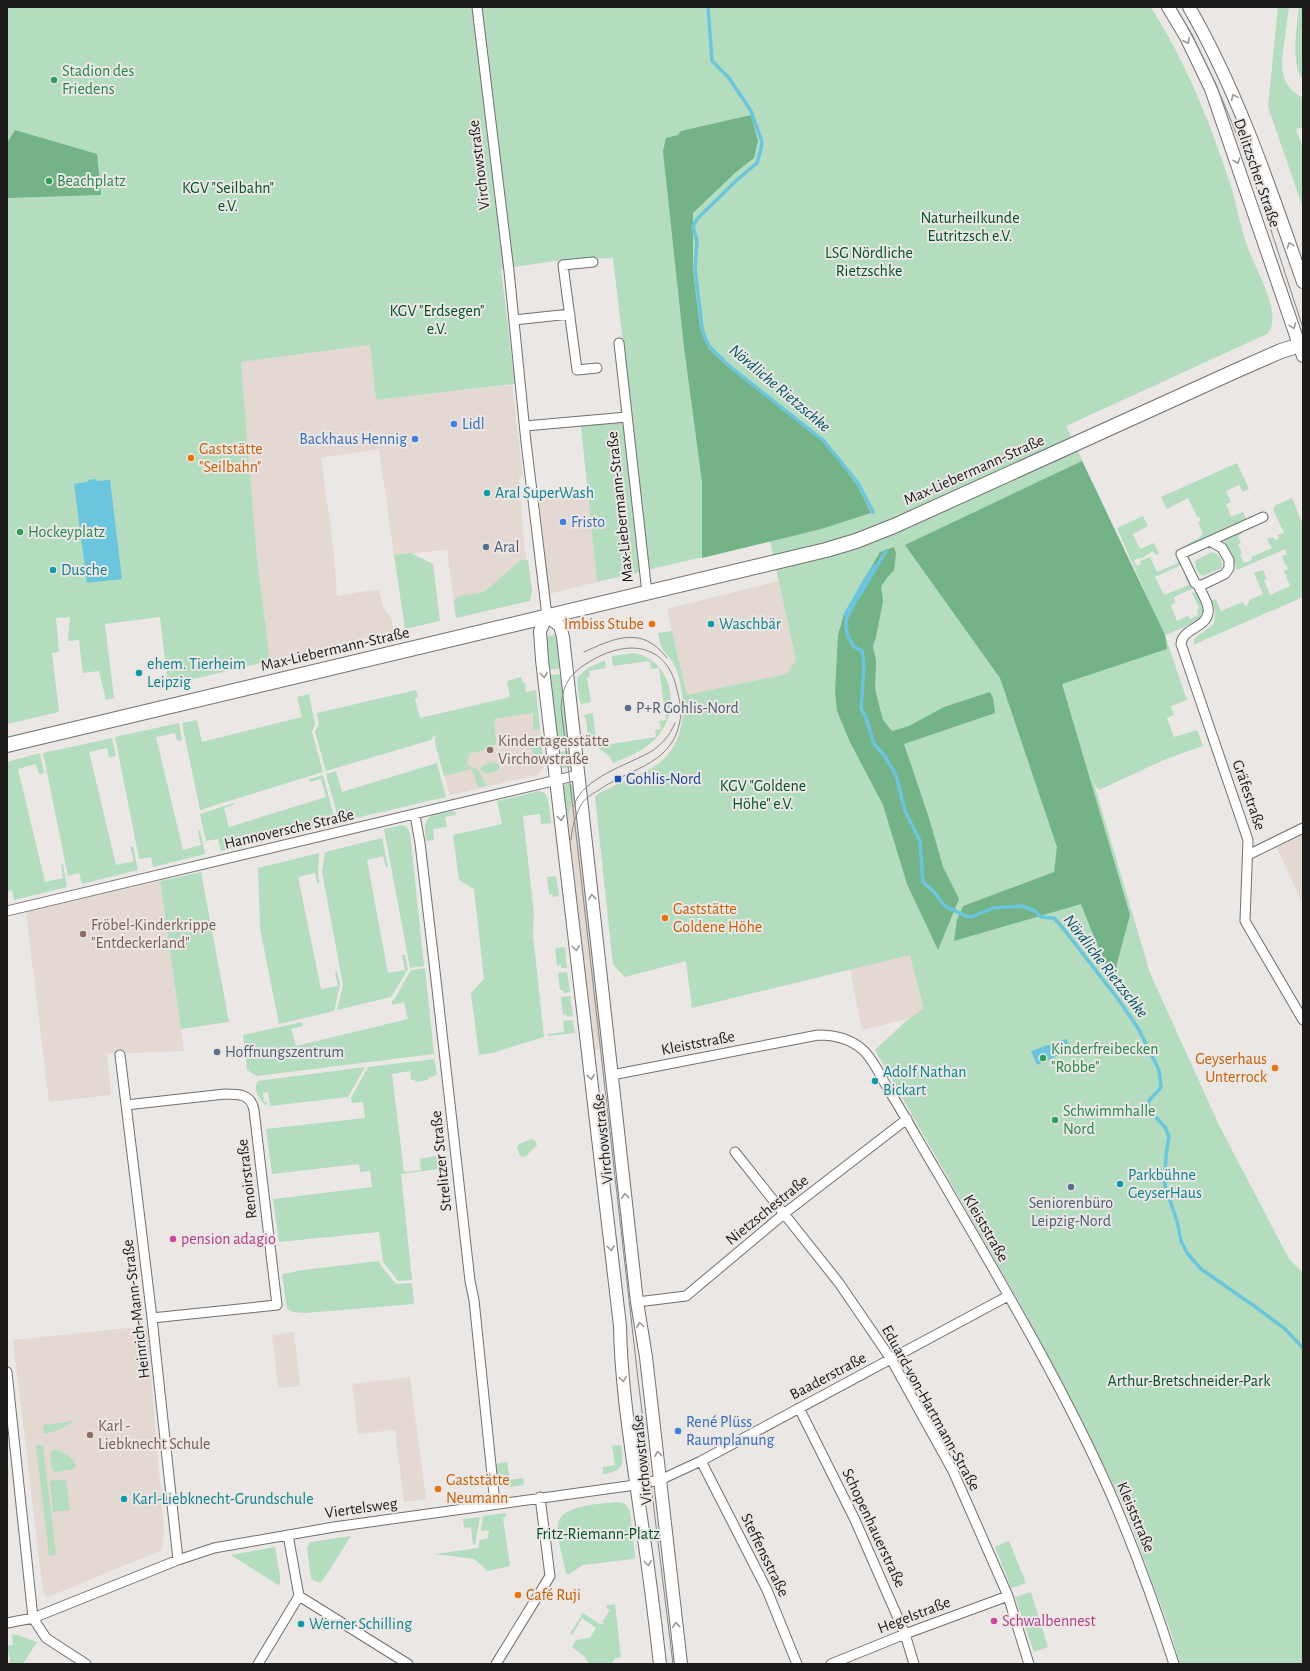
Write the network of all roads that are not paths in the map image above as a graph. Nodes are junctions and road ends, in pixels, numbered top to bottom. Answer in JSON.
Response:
{"nodes":[{"id":1,"x":477,"y":7,"type":"edge"},
{"id":2,"x":1168,"y":7,"type":"edge"},
{"id":3,"x":1189,"y":7,"type":"edge"},
{"id":4,"x":594,"y":262,"type":"dead end"},
{"id":5,"x":1303,"y":282,"type":"edge"},
{"id":6,"x":570,"y":314,"type":"junction"},
{"id":7,"x":514,"y":320,"type":"junction"},
{"id":8,"x":619,"y":343,"type":"dead end"},
{"id":9,"x":1302,"y":348,"type":"edge"},
{"id":10,"x":597,"y":368,"type":"dead end"},
{"id":11,"x":627,"y":417,"type":"junction"},
{"id":12,"x":525,"y":426,"type":"junction"},
{"id":13,"x":1263,"y":517,"type":"dead end"},
{"id":14,"x":1210,"y":541,"type":"junction"},
{"id":15,"x":1198,"y":585,"type":"junction"},
{"id":16,"x":647,"y":593,"type":"junction"},
{"id":17,"x":547,"y":616,"type":"junction"},
{"id":18,"x":7,"y":745,"type":"edge"},
{"id":19,"x":578,"y":775,"type":"junction"},
{"id":20,"x":557,"y":780,"type":"junction"},
{"id":21,"x":415,"y":815,"type":"junction"},
{"id":22,"x":1303,"y":828,"type":"edge"},
{"id":23,"x":1248,"y":855,"type":"junction"},
{"id":24,"x":7,"y":911,"type":"edge"},
{"id":25,"x":1303,"y":1020,"type":"edge"},
{"id":26,"x":120,"y":1056,"type":"dead end"},
{"id":27,"x":612,"y":1075,"type":"junction"},
{"id":28,"x":126,"y":1105,"type":"junction"},
{"id":29,"x":907,"y":1119,"type":"junction"},
{"id":30,"x":735,"y":1152,"type":"dead end"},
{"id":31,"x":785,"y":1213,"type":"junction"},
{"id":32,"x":1008,"y":1296,"type":"junction"},
{"id":33,"x":637,"y":1302,"type":"junction"},
{"id":34,"x":152,"y":1318,"type":"junction"},
{"id":35,"x":891,"y":1359,"type":"junction"},
{"id":36,"x":7,"y":1372,"type":"edge"},
{"id":37,"x":799,"y":1408,"type":"junction"},
{"id":38,"x":701,"y":1462,"type":"junction"},
{"id":39,"x":660,"y":1480,"type":"junction"},
{"id":40,"x":636,"y":1485,"type":"junction"},
{"id":41,"x":540,"y":1497,"type":"junction"},
{"id":42,"x":495,"y":1504,"type":"junction"},
{"id":43,"x":288,"y":1535,"type":"junction"},
{"id":44,"x":178,"y":1560,"type":"junction"},
{"id":45,"x":299,"y":1596,"type":"junction"},
{"id":46,"x":1008,"y":1596,"type":"junction"},
{"id":47,"x":33,"y":1618,"type":"junction"},
{"id":48,"x":7,"y":1623,"type":"edge"},
{"id":49,"x":905,"y":1634,"type":"junction"},
{"id":50,"x":86,"y":1664,"type":"edge"},
{"id":51,"x":258,"y":1664,"type":"edge"},
{"id":52,"x":408,"y":1664,"type":"edge"},
{"id":53,"x":496,"y":1664,"type":"edge"},
{"id":54,"x":660,"y":1664,"type":"edge"},
{"id":55,"x":681,"y":1664,"type":"edge"},
{"id":56,"x":797,"y":1664,"type":"edge"},
{"id":57,"x":831,"y":1664,"type":"edge"},
{"id":58,"x":914,"y":1664,"type":"edge"},
{"id":59,"x":1029,"y":1664,"type":"edge"},
{"id":60,"x":1174,"y":1664,"type":"edge"}],
"edges":[{"from":1,"to":7,"type":"street","name":"Virchowstraße"},
{"from":2,"to":9,"type":"main road","name":"Delitzscher Straße","one_way":true},
{"from":5,"to":3,"type":"main road","name":"Delitzscher Straße","one_way":true},
{"from":4,"to":6,"type":"street"},
{"from":6,"to":7,"type":"street"},
{"from":6,"to":10,"type":"street"},
{"from":7,"to":12,"type":"street","name":"Virchowstraße"},
{"from":8,"to":11,"type":"street","name":"Max-Liebermann-Straße"},
{"from":9,"to":16,"type":"main road","name":"Max-Liebermann-Straße"},
{"from":11,"to":12,"type":"street","name":"Max-Liebermann-Straße"},
{"from":11,"to":16,"type":"street","name":"Max-Liebermann-Straße"},
{"from":12,"to":17,"type":"street","name":"Virchowstraße"},
{"from":13,"to":14,"type":"street","name":"Gräfestraße"},
{"from":14,"to":15,"type":"street","name":"Gräfestraße"},
{"from":14,"to":15,"type":"street"},
{"from":15,"to":23,"type":"street","name":"Gräfestraße"},
{"from":16,"to":17,"type":"main road","name":"Max-Liebermann-Straße"},
{"from":17,"to":18,"type":"main road","name":"Max-Liebermann-Straße"},
{"from":17,"to":19,"type":"main road","name":"Virchowstraße"},
{"from":17,"to":20,"type":"main road","name":"Virchowstraße","one_way":true},
{"from":19,"to":20,"type":"street","name":"Hannoversche Straße"},
{"from":27,"to":19,"type":"main road","name":"Virchowstraße","one_way":true},
{"from":20,"to":21,"type":"street","name":"Hannoversche Straße"},
{"from":20,"to":40,"type":"main road","name":"Virchowstraße","one_way":true},
{"from":21,"to":24,"type":"street","name":"Hannoversche Straße"},
{"from":21,"to":42,"type":"street","name":"Strelitzer Straße"},
{"from":22,"to":23,"type":"street"},
{"from":23,"to":25,"type":"street","name":"Gräfestraße"},
{"from":26,"to":28,"type":"street","name":"Heinrich-Mann-Straße"},
{"from":27,"to":29,"type":"street","name":"Kleiststraße"},
{"from":33,"to":27,"type":"main road","name":"Virchowstraße","one_way":true},
{"from":28,"to":34,"type":"street","name":"Heinrich-Mann-Straße"},
{"from":28,"to":34,"type":"street","name":"Renoirstraße"},
{"from":29,"to":31,"type":"street","name":"Nietzschestraße"},
{"from":29,"to":32,"type":"street","name":"Kleiststraße"},
{"from":30,"to":31,"type":"street","name":"Eduard-von-Hartmann-Straße"},
{"from":31,"to":33,"type":"street","name":"Nietzschestraße"},
{"from":31,"to":35,"type":"street","name":"Eduard-von-Hartmann-Straße"},
{"from":32,"to":35,"type":"street","name":"Baaderstraße"},
{"from":32,"to":60,"type":"street","name":"Kleiststraße"},
{"from":39,"to":33,"type":"main road","name":"Virchowstraße","one_way":true},
{"from":34,"to":44,"type":"street","name":"Heinrich-Mann-Straße"},
{"from":35,"to":37,"type":"street","name":"Baaderstraße"},
{"from":35,"to":46,"type":"street","name":"Eduard-von-Hartmann-Straße"},
{"from":36,"to":47,"type":"street"},
{"from":37,"to":38,"type":"street","name":"Baaderstraße"},
{"from":37,"to":49,"type":"street","name":"Schopenhauerstraße"},
{"from":38,"to":39,"type":"street","name":"Baaderstraße"},
{"from":38,"to":56,"type":"street","name":"Steffensstraße"},
{"from":39,"to":40,"type":"street","name":"Baaderstraße"},
{"from":55,"to":39,"type":"main road","name":"Virchowstraße","one_way":true},
{"from":40,"to":41,"type":"street","name":"Viertelsweg"},
{"from":40,"to":54,"type":"main road","name":"Virchowstraße","one_way":true},
{"from":41,"to":42,"type":"street","name":"Viertelsweg"},
{"from":41,"to":53,"type":"street"},
{"from":42,"to":43,"type":"street","name":"Viertelsweg"},
{"from":43,"to":44,"type":"street","name":"Viertelsweg"},
{"from":43,"to":45,"type":"street"},
{"from":44,"to":47,"type":"street","name":"Viertelsweg"},
{"from":45,"to":51,"type":"street"},
{"from":45,"to":52,"type":"street"},
{"from":46,"to":49,"type":"street","name":"Hegelstraße"},
{"from":46,"to":59,"type":"street","name":"Eduard-von-Hartmann-Straße"},
{"from":47,"to":48,"type":"street","name":"Viertelsweg"},
{"from":47,"to":50,"type":"street"},
{"from":49,"to":57,"type":"street","name":"Hegelstraße"},
{"from":49,"to":58,"type":"street","name":"Schopenhauerstraße"}]}
